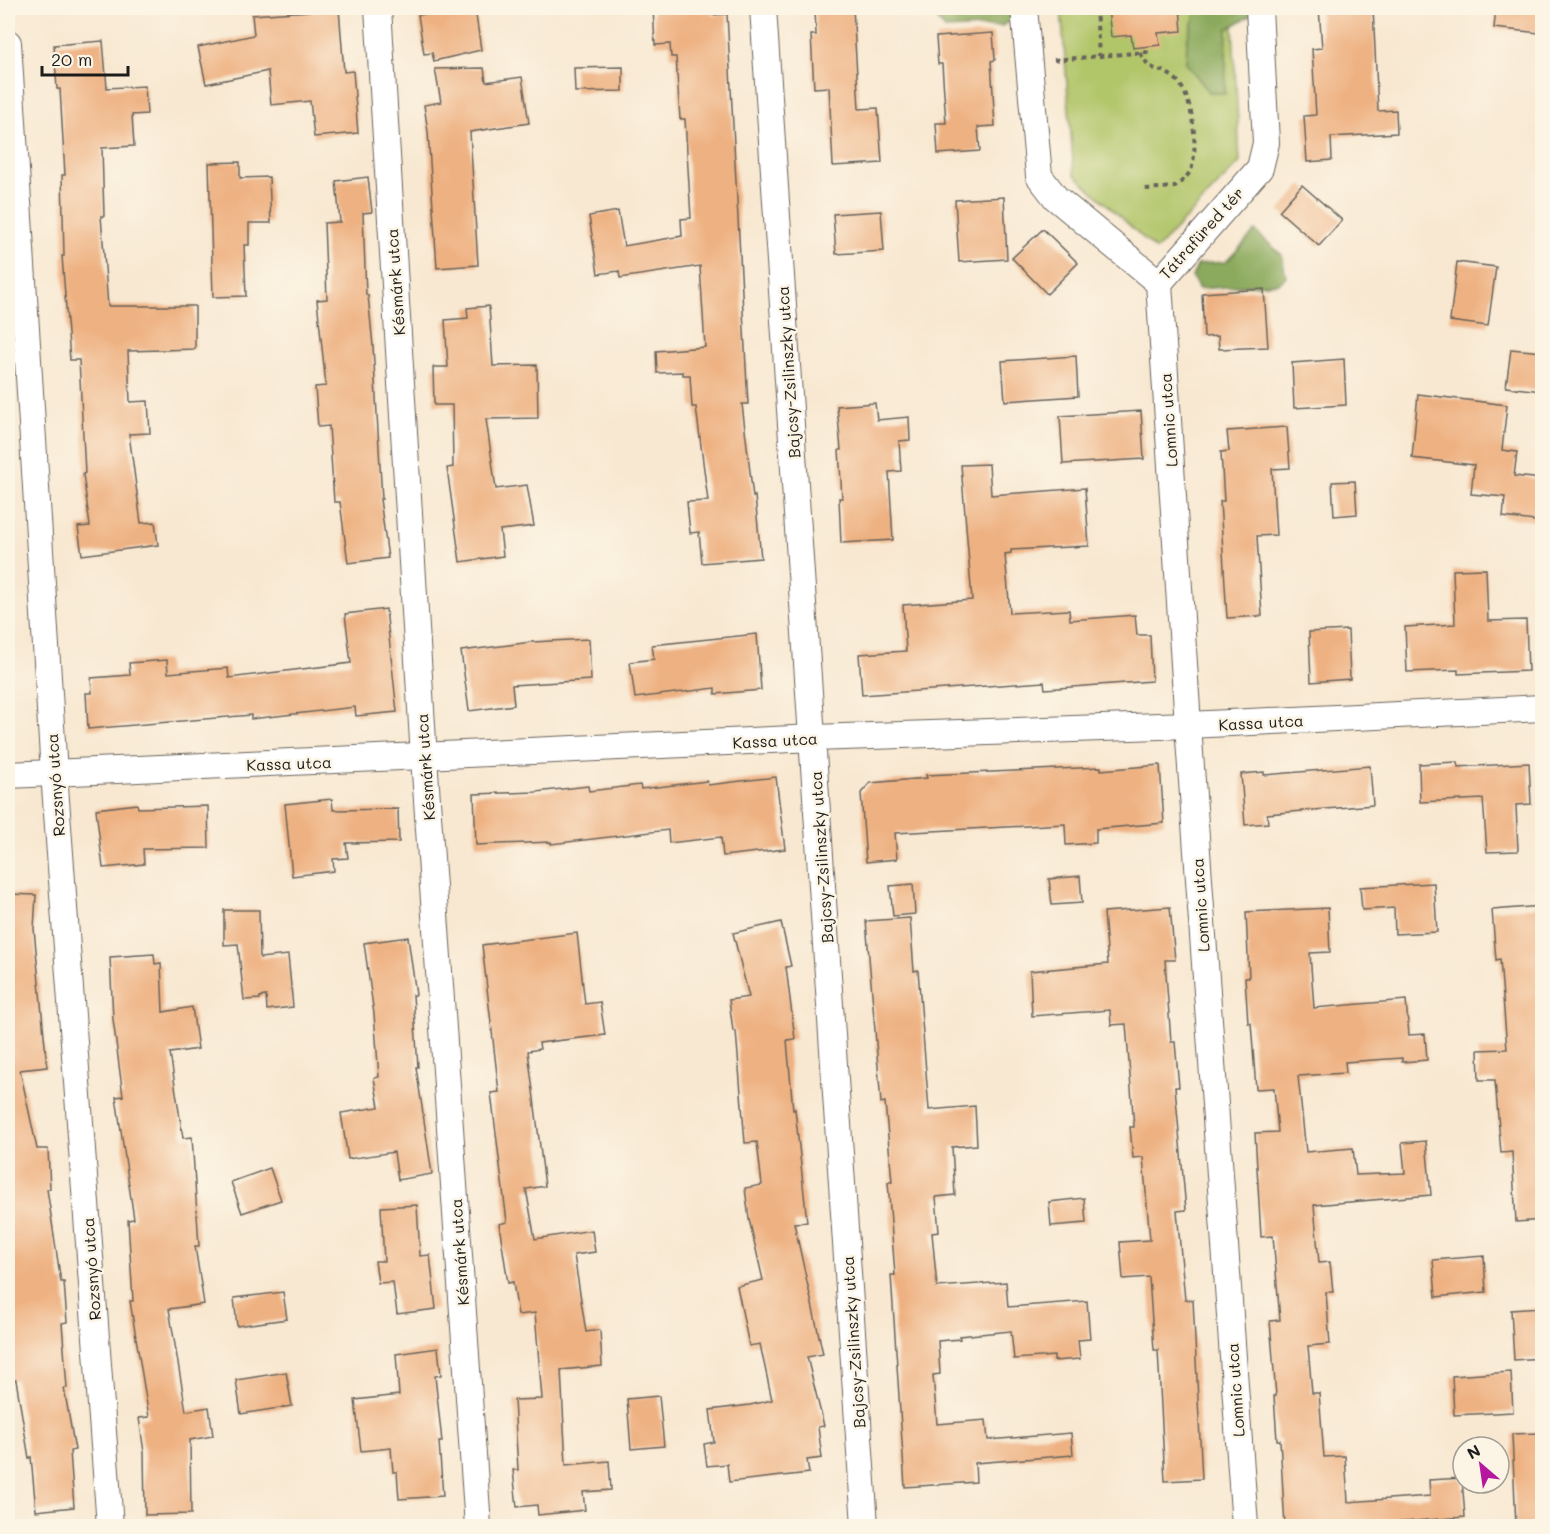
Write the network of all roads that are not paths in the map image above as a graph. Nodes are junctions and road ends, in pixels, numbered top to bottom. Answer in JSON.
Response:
{"nodes":[{"id":1,"x":378,"y":8,"type":"edge"},
{"id":2,"x":763,"y":8,"type":"edge"},
{"id":3,"x":1024,"y":8,"type":"edge"},
{"id":4,"x":1258,"y":8,"type":"edge"},
{"id":5,"x":8,"y":43,"type":"edge"},
{"id":6,"x":1159,"y":283,"type":"junction"},
{"id":7,"x":1542,"y":708,"type":"edge"},
{"id":8,"x":1188,"y":725,"type":"junction"},
{"id":9,"x":814,"y":738,"type":"junction"},
{"id":10,"x":424,"y":758,"type":"junction"},
{"id":11,"x":54,"y":773,"type":"junction"},
{"id":12,"x":8,"y":775,"type":"edge"},
{"id":13,"x":110,"y":1527,"type":"edge"},
{"id":14,"x":478,"y":1527,"type":"edge"},
{"id":15,"x":865,"y":1527,"type":"edge"},
{"id":16,"x":1245,"y":1527,"type":"edge"}],
"edges":[{"from":1,"to":10,"type":"street","name":"Késmárk utca"},
{"from":2,"to":9,"type":"street","name":"Bajcsy-Zsilinszky utca"},
{"from":3,"to":6,"type":"street","name":"Tátrafüred tér"},
{"from":4,"to":6,"type":"street","name":"Tátrafüred tér"},
{"from":5,"to":11,"type":"street","name":"Rozsnyó utca"},
{"from":6,"to":8,"type":"street","name":"Lomnic utca"},
{"from":7,"to":8,"type":"street","name":"Kassa utca"},
{"from":8,"to":9,"type":"street","name":"Kassa utca"},
{"from":8,"to":16,"type":"street","name":"Lomnic utca"},
{"from":9,"to":10,"type":"street","name":"Kassa utca"},
{"from":9,"to":15,"type":"street","name":"Bajcsy-Zsilinszky utca"},
{"from":10,"to":11,"type":"street","name":"Kassa utca"},
{"from":10,"to":14,"type":"street","name":"Késmárk utca"},
{"from":11,"to":12,"type":"street","name":"Kassa utca"},
{"from":11,"to":13,"type":"street","name":"Rozsnyó utca"}]}
